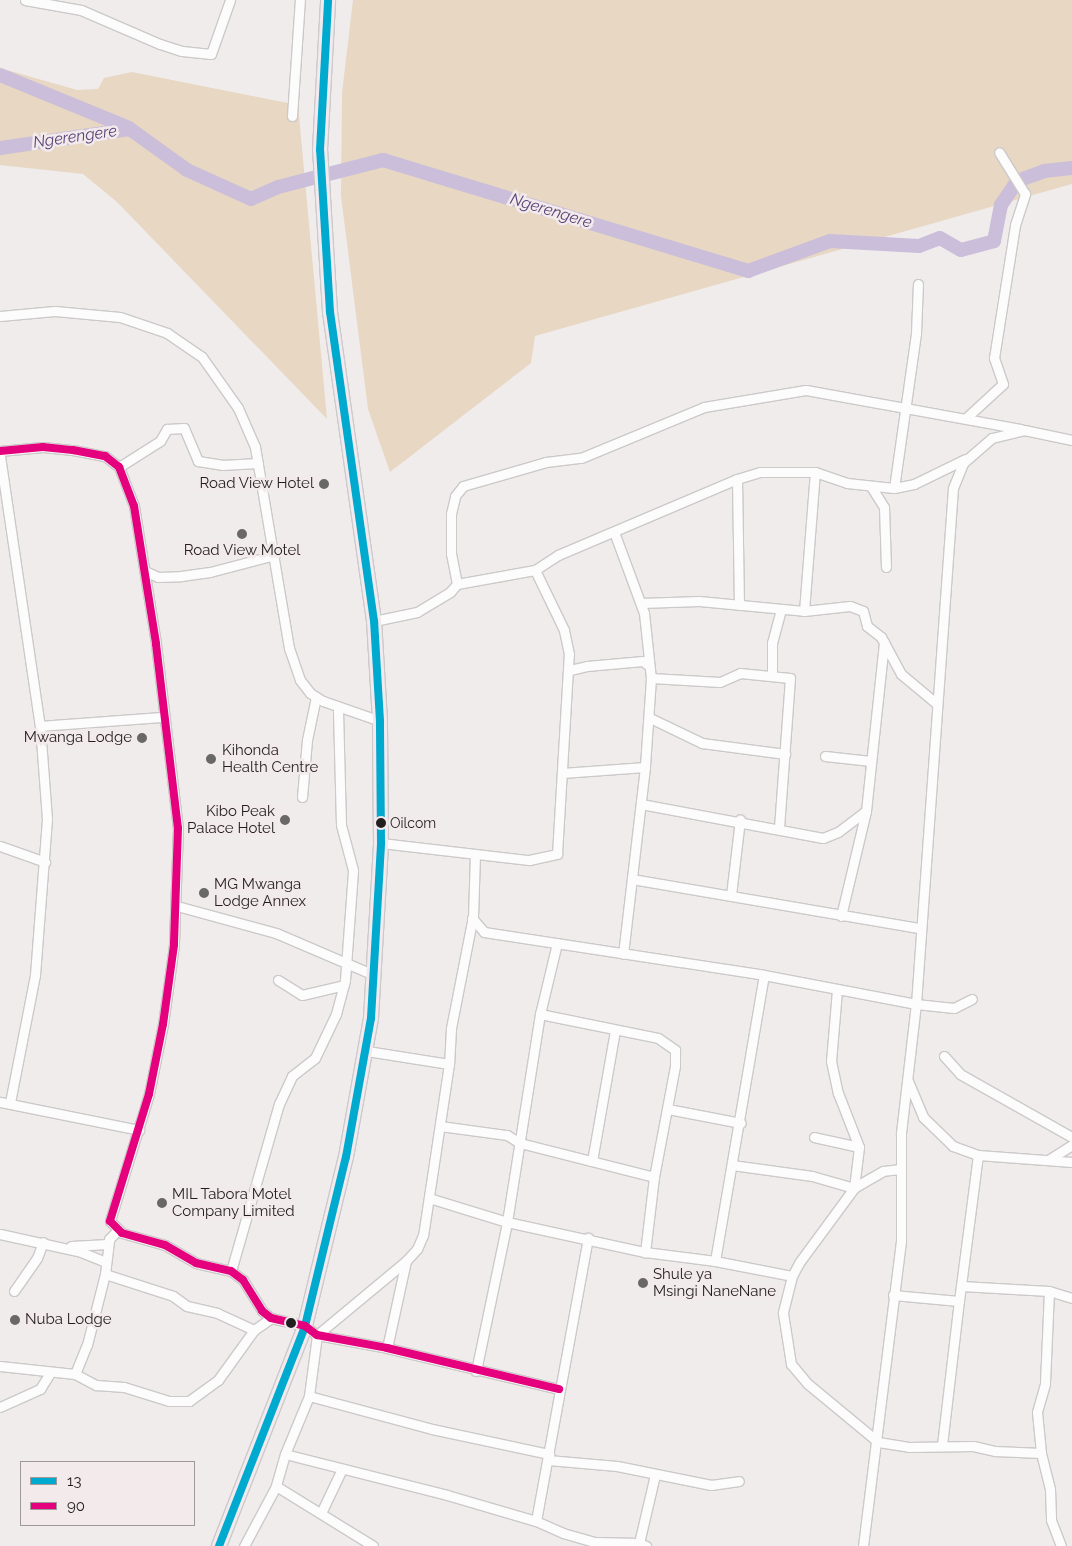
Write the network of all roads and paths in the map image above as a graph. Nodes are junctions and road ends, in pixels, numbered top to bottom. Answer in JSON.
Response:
{"nodes":[{"id":1,"x":25,"y":0,"type":"edge"},
{"id":2,"x":230,"y":0,"type":"edge"},
{"id":3,"x":300,"y":0,"type":"edge"},
{"id":4,"x":328,"y":0,"type":"edge"},
{"id":5,"x":292,"y":116,"type":"dead end"},
{"id":6,"x":999,"y":152,"type":"dead end"},
{"id":7,"x":918,"y":284,"type":"dead end"},
{"id":8,"x":0,"y":316,"type":"edge"},
{"id":9,"x":903,"y":406,"type":"junction"},
{"id":10,"x":966,"y":418,"type":"junction"},
{"id":11,"x":1024,"y":430,"type":"junction"},
{"id":12,"x":1072,"y":440,"type":"edge"},
{"id":13,"x":0,"y":451,"type":"edge"},
{"id":14,"x":0,"y":456,"type":"edge"},
{"id":15,"x":967,"y":458,"type":"junction"},
{"id":16,"x":258,"y":463,"type":"junction"},
{"id":17,"x":119,"y":467,"type":"junction"},
{"id":18,"x":815,"y":472,"type":"junction"},
{"id":19,"x":737,"y":479,"type":"junction"},
{"id":20,"x":872,"y":488,"type":"junction"},
{"id":21,"x":894,"y":488,"type":"junction"},
{"id":22,"x":614,"y":532,"type":"junction"},
{"id":23,"x":274,"y":555,"type":"junction"},
{"id":24,"x":886,"y":567,"type":"dead end"},
{"id":25,"x":535,"y":570,"type":"junction"},
{"id":26,"x":145,"y":571,"type":"junction"},
{"id":27,"x":457,"y":584,"type":"junction"},
{"id":28,"x":641,"y":603,"type":"junction"},
{"id":29,"x":739,"y":605,"type":"junction"},
{"id":30,"x":781,"y":610,"type":"junction"},
{"id":31,"x":804,"y":610,"type":"junction"},
{"id":32,"x":374,"y":621,"type":"junction"},
{"id":33,"x":884,"y":642,"type":"junction"},
{"id":34,"x":649,"y":666,"type":"junction"},
{"id":35,"x":570,"y":670,"type":"junction"},
{"id":36,"x":772,"y":674,"type":"junction"},
{"id":37,"x":651,"y":678,"type":"junction"},
{"id":38,"x":316,"y":697,"type":"junction"},
{"id":39,"x":937,"y":704,"type":"junction"},
{"id":40,"x":338,"y":708,"type":"junction"},
{"id":41,"x":164,"y":717,"type":"junction"},
{"id":42,"x":650,"y":718,"type":"junction"},
{"id":43,"x":380,"y":721,"type":"junction"},
{"id":44,"x":40,"y":726,"type":"junction"},
{"id":45,"x":785,"y":754,"type":"junction"},
{"id":46,"x":825,"y":756,"type":"dead end"},
{"id":47,"x":871,"y":761,"type":"junction"},
{"id":48,"x":645,"y":767,"type":"junction"},
{"id":49,"x":562,"y":773,"type":"junction"},
{"id":50,"x":302,"y":797,"type":"dead end"},
{"id":51,"x":641,"y":804,"type":"junction"},
{"id":52,"x":866,"y":811,"type":"junction"},
{"id":53,"x":740,"y":820,"type":"junction"},
{"id":54,"x":779,"y":828,"type":"junction"},
{"id":55,"x":381,"y":843,"type":"junction"},
{"id":56,"x":0,"y":846,"type":"edge"},
{"id":57,"x":475,"y":854,"type":"junction"},
{"id":58,"x":45,"y":862,"type":"junction"},
{"id":59,"x":632,"y":880,"type":"junction"},
{"id":60,"x":731,"y":895,"type":"junction"},
{"id":61,"x":177,"y":906,"type":"junction"},
{"id":62,"x":841,"y":916,"type":"junction"},
{"id":63,"x":472,"y":918,"type":"junction"},
{"id":64,"x":920,"y":928,"type":"junction"},
{"id":65,"x":557,"y":944,"type":"junction"},
{"id":66,"x":623,"y":954,"type":"junction"},
{"id":67,"x":347,"y":964,"type":"junction"},
{"id":68,"x":374,"y":975,"type":"junction"},
{"id":69,"x":764,"y":976,"type":"junction"},
{"id":70,"x":278,"y":980,"type":"dead end"},
{"id":71,"x":344,"y":984,"type":"junction"},
{"id":72,"x":837,"y":990,"type":"junction"},
{"id":73,"x":972,"y":999,"type":"dead end"},
{"id":74,"x":916,"y":1004,"type":"junction"},
{"id":75,"x":540,"y":1014,"type":"junction"},
{"id":76,"x":615,"y":1030,"type":"junction"},
{"id":77,"x":368,"y":1051,"type":"junction"},
{"id":78,"x":944,"y":1056,"type":"dead end"},
{"id":79,"x":449,"y":1064,"type":"junction"},
{"id":80,"x":907,"y":1078,"type":"junction"},
{"id":81,"x":0,"y":1102,"type":"edge"},
{"id":82,"x":10,"y":1103,"type":"junction"},
{"id":83,"x":668,"y":1109,"type":"junction"},
{"id":84,"x":741,"y":1123,"type":"junction"},
{"id":85,"x":440,"y":1126,"type":"junction"},
{"id":86,"x":139,"y":1130,"type":"junction"},
{"id":87,"x":814,"y":1137,"type":"dead end"},
{"id":88,"x":1072,"y":1137,"type":"edge"},
{"id":89,"x":520,"y":1143,"type":"junction"},
{"id":90,"x":1072,"y":1145,"type":"edge"},
{"id":91,"x":859,"y":1147,"type":"junction"},
{"id":92,"x":978,"y":1156,"type":"junction"},
{"id":93,"x":1048,"y":1160,"type":"junction"},
{"id":94,"x":592,"y":1161,"type":"junction"},
{"id":95,"x":1072,"y":1162,"type":"edge"},
{"id":96,"x":732,"y":1165,"type":"junction"},
{"id":97,"x":901,"y":1169,"type":"junction"},
{"id":98,"x":654,"y":1177,"type":"junction"},
{"id":99,"x":854,"y":1188,"type":"junction"},
{"id":100,"x":429,"y":1198,"type":"junction"},
{"id":101,"x":507,"y":1222,"type":"junction"},
{"id":102,"x":118,"y":1230,"type":"junction"},
{"id":103,"x":0,"y":1234,"type":"edge"},
{"id":104,"x":588,"y":1238,"type":"junction"},
{"id":105,"x":43,"y":1242,"type":"junction"},
{"id":106,"x":108,"y":1244,"type":"junction"},
{"id":107,"x":54,"y":1247,"type":"junction"},
{"id":108,"x":645,"y":1252,"type":"junction"},
{"id":109,"x":406,"y":1261,"type":"junction"},
{"id":110,"x":716,"y":1261,"type":"junction"},
{"id":111,"x":106,"y":1262,"type":"junction"},
{"id":112,"x":231,"y":1271,"type":"junction"},
{"id":113,"x":105,"y":1274,"type":"junction"},
{"id":114,"x":792,"y":1276,"type":"junction"},
{"id":115,"x":961,"y":1286,"type":"junction"},
{"id":116,"x":14,"y":1291,"type":"dead end"},
{"id":117,"x":1049,"y":1291,"type":"junction"},
{"id":118,"x":893,"y":1295,"type":"junction"},
{"id":119,"x":1072,"y":1298,"type":"edge"},
{"id":120,"x":959,"y":1301,"type":"junction"},
{"id":121,"x":271,"y":1318,"type":"junction"},
{"id":122,"x":305,"y":1326,"type":"junction"},
{"id":123,"x":254,"y":1330,"type":"junction"},
{"id":124,"x":317,"y":1335,"type":"junction"},
{"id":125,"x":386,"y":1348,"type":"junction"},
{"id":126,"x":0,"y":1366,"type":"edge"},
{"id":127,"x":476,"y":1371,"type":"junction"},
{"id":128,"x":50,"y":1373,"type":"junction"},
{"id":129,"x":75,"y":1374,"type":"junction"},
{"id":130,"x":559,"y":1389,"type":"junction"},
{"id":131,"x":309,"y":1396,"type":"junction"},
{"id":132,"x":0,"y":1408,"type":"edge"},
{"id":133,"x":878,"y":1442,"type":"junction"},
{"id":134,"x":942,"y":1445,"type":"junction"},
{"id":135,"x":1041,"y":1453,"type":"junction"},
{"id":136,"x":285,"y":1454,"type":"junction"},
{"id":137,"x":549,"y":1457,"type":"junction"},
{"id":138,"x":342,"y":1469,"type":"junction"},
{"id":139,"x":655,"y":1475,"type":"junction"},
{"id":140,"x":739,"y":1481,"type":"dead end"},
{"id":141,"x":276,"y":1486,"type":"junction"},
{"id":142,"x":321,"y":1513,"type":"junction"},
{"id":143,"x":536,"y":1521,"type":"junction"},
{"id":144,"x":642,"y":1544,"type":"edge"},
{"id":145,"x":219,"y":1546,"type":"edge"},
{"id":146,"x":244,"y":1546,"type":"edge"},
{"id":147,"x":373,"y":1546,"type":"edge"},
{"id":148,"x":863,"y":1546,"type":"edge"},
{"id":149,"x":1061,"y":1546,"type":"edge"}],
"edges":[{"from":1,"to":2,"type":"street"},
{"from":3,"to":5,"type":"street"},
{"from":4,"to":32,"type":"highway"},
{"from":6,"to":10,"type":"street"},
{"from":7,"to":9,"type":"street"},
{"from":8,"to":16,"type":"street"},
{"from":9,"to":10,"type":"street"},
{"from":9,"to":21,"type":"street"},
{"from":9,"to":27,"type":"street"},
{"from":10,"to":11,"type":"street"},
{"from":11,"to":12,"type":"street"},
{"from":11,"to":15,"type":"street"},
{"from":13,"to":17,"type":"street"},
{"from":14,"to":44,"type":"street"},
{"from":15,"to":21,"type":"street"},
{"from":15,"to":39,"type":"street"},
{"from":16,"to":17,"type":"street"},
{"from":16,"to":23,"type":"street"},
{"from":17,"to":26,"type":"street"},
{"from":18,"to":19,"type":"street"},
{"from":18,"to":20,"type":"street"},
{"from":18,"to":31,"type":"street"},
{"from":19,"to":22,"type":"street"},
{"from":19,"to":29,"type":"street"},
{"from":20,"to":21,"type":"street"},
{"from":20,"to":24,"type":"street"},
{"from":22,"to":25,"type":"street"},
{"from":22,"to":28,"type":"street"},
{"from":23,"to":26,"type":"street"},
{"from":23,"to":38,"type":"street"},
{"from":25,"to":27,"type":"street"},
{"from":25,"to":35,"type":"street"},
{"from":26,"to":41,"type":"street"},
{"from":27,"to":32,"type":"street"},
{"from":28,"to":29,"type":"street"},
{"from":28,"to":34,"type":"street"},
{"from":29,"to":30,"type":"street"},
{"from":30,"to":31,"type":"street"},
{"from":30,"to":36,"type":"street"},
{"from":31,"to":33,"type":"street"},
{"from":32,"to":43,"type":"highway"},
{"from":33,"to":39,"type":"street"},
{"from":33,"to":47,"type":"street"},
{"from":34,"to":35,"type":"street"},
{"from":34,"to":37,"type":"street"},
{"from":35,"to":49,"type":"street"},
{"from":36,"to":37,"type":"street"},
{"from":36,"to":45,"type":"street"},
{"from":37,"to":42,"type":"street"},
{"from":38,"to":40,"type":"street"},
{"from":38,"to":50,"type":"street"},
{"from":39,"to":64,"type":"street"},
{"from":40,"to":43,"type":"street"},
{"from":40,"to":67,"type":"street"},
{"from":41,"to":44,"type":"street"},
{"from":41,"to":61,"type":"street"},
{"from":42,"to":45,"type":"street"},
{"from":42,"to":48,"type":"street"},
{"from":43,"to":55,"type":"highway"},
{"from":44,"to":58,"type":"street"},
{"from":45,"to":54,"type":"street"},
{"from":46,"to":47,"type":"street"},
{"from":47,"to":52,"type":"street"},
{"from":48,"to":49,"type":"street"},
{"from":48,"to":51,"type":"street"},
{"from":49,"to":57,"type":"street"},
{"from":51,"to":53,"type":"street"},
{"from":51,"to":59,"type":"street"},
{"from":52,"to":54,"type":"street"},
{"from":52,"to":62,"type":"street"},
{"from":53,"to":54,"type":"street"},
{"from":53,"to":60,"type":"street"},
{"from":55,"to":57,"type":"street"},
{"from":55,"to":68,"type":"highway"},
{"from":56,"to":58,"type":"street"},
{"from":57,"to":63,"type":"street"},
{"from":58,"to":82,"type":"street"},
{"from":59,"to":60,"type":"street"},
{"from":59,"to":66,"type":"street"},
{"from":60,"to":62,"type":"street"},
{"from":61,"to":67,"type":"street"},
{"from":61,"to":86,"type":"street"},
{"from":62,"to":64,"type":"street"},
{"from":63,"to":65,"type":"street"},
{"from":63,"to":79,"type":"street"},
{"from":64,"to":74,"type":"street"},
{"from":65,"to":66,"type":"street"},
{"from":65,"to":75,"type":"street"},
{"from":66,"to":69,"type":"street"},
{"from":67,"to":68,"type":"street"},
{"from":67,"to":71,"type":"street"},
{"from":68,"to":77,"type":"highway"},
{"from":69,"to":72,"type":"street"},
{"from":69,"to":84,"type":"street"},
{"from":70,"to":71,"type":"street"},
{"from":71,"to":112,"type":"street"},
{"from":72,"to":74,"type":"street"},
{"from":72,"to":91,"type":"street"},
{"from":73,"to":74,"type":"street"},
{"from":74,"to":80,"type":"street"},
{"from":75,"to":76,"type":"street"},
{"from":75,"to":89,"type":"street"},
{"from":76,"to":83,"type":"street"},
{"from":76,"to":94,"type":"street"},
{"from":77,"to":79,"type":"street"},
{"from":77,"to":122,"type":"highway"},
{"from":78,"to":88,"type":"street"},
{"from":79,"to":85,"type":"street"},
{"from":80,"to":92,"type":"street"},
{"from":80,"to":97,"type":"street"},
{"from":81,"to":82,"type":"street"},
{"from":82,"to":86,"type":"street"},
{"from":83,"to":84,"type":"street"},
{"from":83,"to":98,"type":"street"},
{"from":84,"to":96,"type":"street"},
{"from":85,"to":89,"type":"street"},
{"from":85,"to":100,"type":"street"},
{"from":86,"to":102,"type":"street"},
{"from":87,"to":91,"type":"street"},
{"from":89,"to":94,"type":"street"},
{"from":89,"to":101,"type":"street"},
{"from":90,"to":93,"type":"street"},
{"from":91,"to":99,"type":"street"},
{"from":92,"to":93,"type":"street"},
{"from":92,"to":115,"type":"street"},
{"from":93,"to":95,"type":"street"},
{"from":94,"to":98,"type":"street"},
{"from":96,"to":99,"type":"street"},
{"from":96,"to":110,"type":"street"},
{"from":97,"to":99,"type":"street"},
{"from":97,"to":118,"type":"street"},
{"from":98,"to":108,"type":"street"},
{"from":99,"to":114,"type":"street"},
{"from":100,"to":101,"type":"street"},
{"from":100,"to":109,"type":"street"},
{"from":101,"to":104,"type":"street"},
{"from":101,"to":127,"type":"street"},
{"from":102,"to":106,"type":"street"},
{"from":102,"to":112,"type":"street"},
{"from":103,"to":105,"type":"street"},
{"from":104,"to":108,"type":"street"},
{"from":104,"to":130,"type":"street"},
{"from":105,"to":107,"type":"street"},
{"from":105,"to":116,"type":"street"},
{"from":106,"to":107,"type":"street"},
{"from":106,"to":111,"type":"street"},
{"from":107,"to":111,"type":"street"},
{"from":108,"to":110,"type":"street"},
{"from":109,"to":124,"type":"street"},
{"from":109,"to":125,"type":"street"},
{"from":110,"to":114,"type":"street"},
{"from":111,"to":113,"type":"street"},
{"from":112,"to":121,"type":"street"},
{"from":113,"to":123,"type":"street"},
{"from":113,"to":129,"type":"street"},
{"from":114,"to":133,"type":"street"},
{"from":115,"to":117,"type":"street"},
{"from":115,"to":120,"type":"street"},
{"from":117,"to":119,"type":"street"},
{"from":117,"to":135,"type":"street"},
{"from":118,"to":120,"type":"street"},
{"from":118,"to":133,"type":"street"},
{"from":120,"to":134,"type":"street"},
{"from":121,"to":122,"type":"street"},
{"from":121,"to":123,"type":"street"},
{"from":122,"to":124,"type":"street"},
{"from":122,"to":145,"type":"highway"},
{"from":123,"to":129,"type":"street"},
{"from":124,"to":125,"type":"street"},
{"from":124,"to":131,"type":"street"},
{"from":125,"to":127,"type":"street"},
{"from":126,"to":128,"type":"street"},
{"from":127,"to":130,"type":"street"},
{"from":128,"to":129,"type":"street"},
{"from":128,"to":132,"type":"street"},
{"from":130,"to":137,"type":"street"},
{"from":131,"to":136,"type":"street"},
{"from":131,"to":137,"type":"street"},
{"from":133,"to":134,"type":"street"},
{"from":133,"to":148,"type":"street"},
{"from":134,"to":135,"type":"street"},
{"from":135,"to":149,"type":"street"},
{"from":136,"to":138,"type":"street"},
{"from":136,"to":141,"type":"street"},
{"from":137,"to":139,"type":"street"},
{"from":137,"to":143,"type":"street"},
{"from":138,"to":142,"type":"street"},
{"from":138,"to":143,"type":"street"},
{"from":139,"to":140,"type":"street"},
{"from":139,"to":144,"type":"street"},
{"from":141,"to":142,"type":"street"},
{"from":141,"to":146,"type":"street"},
{"from":142,"to":147,"type":"street"},
{"from":143,"to":144,"type":"street"}]}
